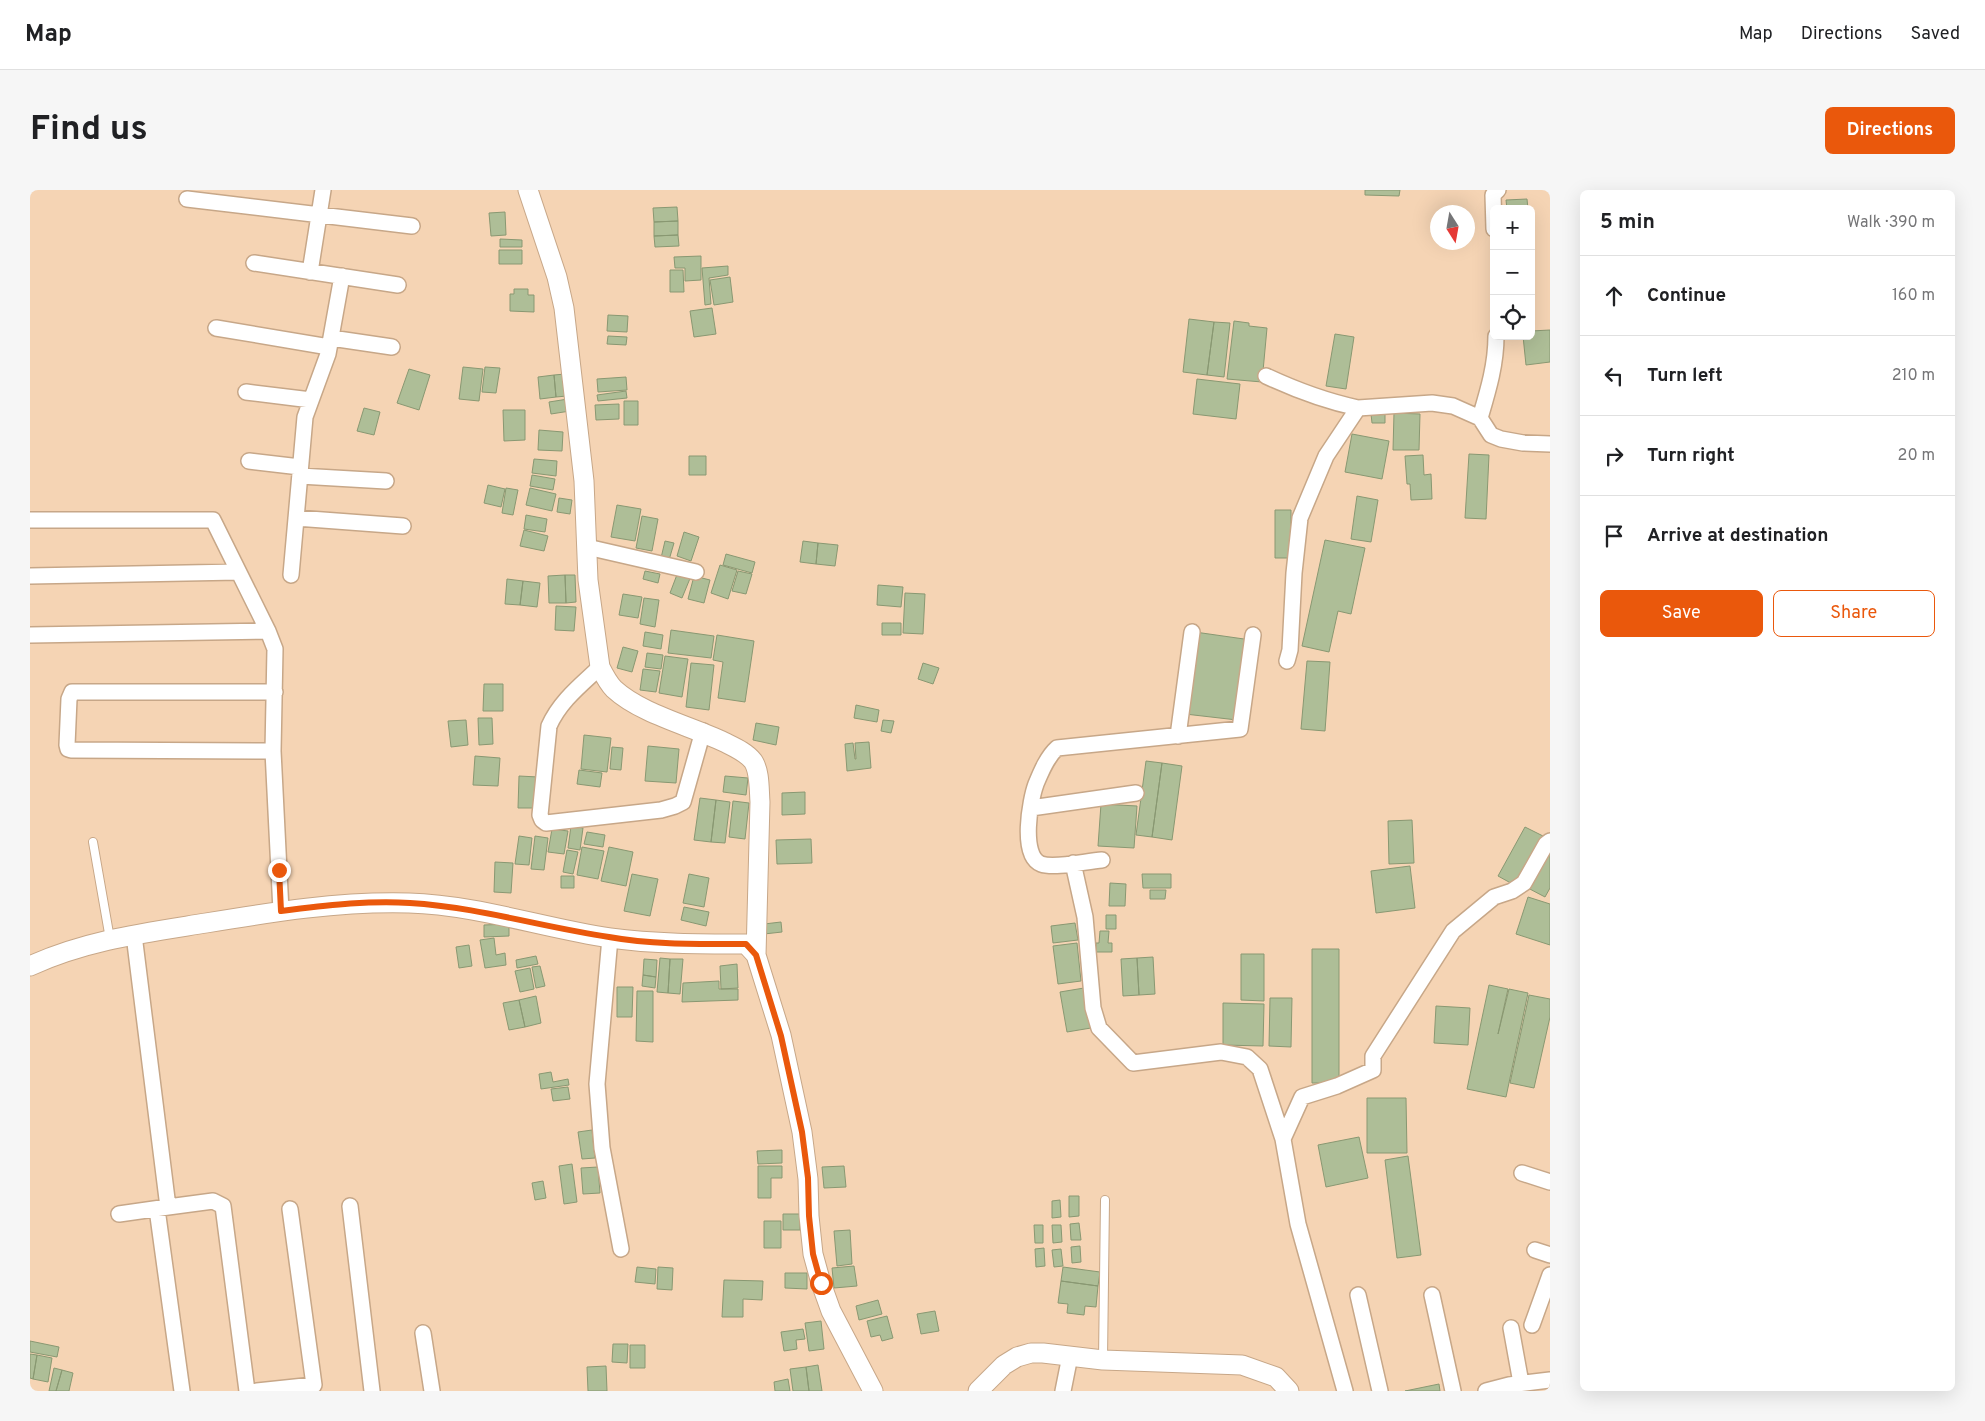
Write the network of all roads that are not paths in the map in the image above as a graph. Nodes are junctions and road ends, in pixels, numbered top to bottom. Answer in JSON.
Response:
{"nodes":[{"id":1,"x":323,"y":190,"type":"edge"},
{"id":2,"x":528,"y":190,"type":"edge"},
{"id":3,"x":1498,"y":190,"type":"edge"},
{"id":4,"x":187,"y":199,"type":"dead end"},
{"id":5,"x":1493,"y":205,"type":"edge"},
{"id":6,"x":319,"y":215,"type":"junction"},
{"id":7,"x":412,"y":226,"type":"dead end"},
{"id":8,"x":254,"y":263,"type":"dead end"},
{"id":9,"x":310,"y":272,"type":"junction"},
{"id":10,"x":342,"y":276,"type":"junction"},
{"id":11,"x":398,"y":285,"type":"dead end"},
{"id":12,"x":216,"y":328,"type":"dead end"},
{"id":13,"x":1496,"y":340,"type":"edge"},
{"id":14,"x":330,"y":343,"type":"junction"},
{"id":15,"x":392,"y":346,"type":"dead end"},
{"id":16,"x":1266,"y":376,"type":"dead end"},
{"id":17,"x":246,"y":392,"type":"dead end"},
{"id":18,"x":311,"y":400,"type":"junction"},
{"id":19,"x":1358,"y":408,"type":"junction"},
{"id":20,"x":1480,"y":418,"type":"junction"},
{"id":21,"x":1550,"y":444,"type":"edge"},
{"id":22,"x":249,"y":461,"type":"dead end"},
{"id":23,"x":300,"y":472,"type":"junction"},
{"id":24,"x":386,"y":481,"type":"dead end"},
{"id":25,"x":296,"y":518,"type":"junction"},
{"id":26,"x":30,"y":520,"type":"edge"},
{"id":27,"x":403,"y":526,"type":"dead end"},
{"id":28,"x":587,"y":546,"type":"junction"},
{"id":29,"x":238,"y":572,"type":"junction"},
{"id":30,"x":696,"y":572,"type":"dead end"},
{"id":31,"x":291,"y":575,"type":"dead end"},
{"id":32,"x":30,"y":576,"type":"edge"},
{"id":33,"x":268,"y":631,"type":"junction"},
{"id":34,"x":1192,"y":632,"type":"dead end"},
{"id":35,"x":30,"y":635,"type":"edge"},
{"id":36,"x":1253,"y":635,"type":"dead end"},
{"id":37,"x":1287,"y":661,"type":"dead end"},
{"id":38,"x":600,"y":667,"type":"junction"},
{"id":39,"x":275,"y":692,"type":"junction"},
{"id":40,"x":703,"y":732,"type":"junction"},
{"id":41,"x":1178,"y":736,"type":"junction"},
{"id":42,"x":273,"y":751,"type":"junction"},
{"id":43,"x":1136,"y":793,"type":"dead end"},
{"id":44,"x":1032,"y":808,"type":"junction"},
{"id":45,"x":1550,"y":841,"type":"edge"},
{"id":46,"x":93,"y":842,"type":"dead end"},
{"id":47,"x":1102,"y":860,"type":"dead end"},
{"id":48,"x":1073,"y":863,"type":"junction"},
{"id":49,"x":281,"y":911,"type":"junction"},
{"id":50,"x":134,"y":935,"type":"junction"},
{"id":51,"x":610,"y":938,"type":"junction"},
{"id":52,"x":110,"y":939,"type":"junction"},
{"id":53,"x":756,"y":955,"type":"junction"},
{"id":54,"x":30,"y":966,"type":"edge"},
{"id":55,"x":1283,"y":1139,"type":"junction"},
{"id":56,"x":1522,"y":1173,"type":"dead end"},
{"id":57,"x":1550,"y":1182,"type":"edge"},
{"id":58,"x":1106,"y":1200,"type":"dead end"},
{"id":59,"x":350,"y":1206,"type":"dead end"},
{"id":60,"x":163,"y":1208,"type":"junction"},
{"id":61,"x":290,"y":1209,"type":"dead end"},
{"id":62,"x":119,"y":1214,"type":"dead end"},
{"id":63,"x":621,"y":1249,"type":"dead end"},
{"id":64,"x":1535,"y":1250,"type":"dead end"},
{"id":65,"x":1550,"y":1255,"type":"edge"},
{"id":66,"x":1550,"y":1275,"type":"edge"},
{"id":67,"x":1358,"y":1295,"type":"dead end"},
{"id":68,"x":1432,"y":1295,"type":"dead end"},
{"id":69,"x":1532,"y":1325,"type":"dead end"},
{"id":70,"x":1511,"y":1328,"type":"dead end"},
{"id":71,"x":423,"y":1333,"type":"dead end"},
{"id":72,"x":1070,"y":1356,"type":"junction"},
{"id":73,"x":1103,"y":1360,"type":"junction"},
{"id":74,"x":1550,"y":1380,"type":"edge"},
{"id":75,"x":1521,"y":1383,"type":"junction"},
{"id":76,"x":315,"y":1388,"type":"edge"},
{"id":77,"x":367,"y":1390,"type":"edge"},
{"id":78,"x":182,"y":1391,"type":"edge"},
{"id":79,"x":247,"y":1391,"type":"edge"},
{"id":80,"x":257,"y":1391,"type":"edge"},
{"id":81,"x":432,"y":1391,"type":"edge"},
{"id":82,"x":873,"y":1391,"type":"edge"},
{"id":83,"x":978,"y":1391,"type":"edge"},
{"id":84,"x":1063,"y":1391,"type":"edge"},
{"id":85,"x":1289,"y":1391,"type":"edge"},
{"id":86,"x":1344,"y":1391,"type":"edge"},
{"id":87,"x":1380,"y":1391,"type":"edge"},
{"id":88,"x":1452,"y":1391,"type":"edge"},
{"id":89,"x":1486,"y":1391,"type":"edge"}],
"edges":[{"from":1,"to":6,"type":"street"},
{"from":2,"to":28,"type":"street"},
{"from":3,"to":5,"type":"street"},
{"from":4,"to":6,"type":"street"},
{"from":6,"to":7,"type":"street"},
{"from":6,"to":9,"type":"street"},
{"from":8,"to":9,"type":"street"},
{"from":9,"to":10,"type":"street"},
{"from":10,"to":11,"type":"street"},
{"from":10,"to":14,"type":"street"},
{"from":12,"to":14,"type":"street"},
{"from":13,"to":20,"type":"street"},
{"from":14,"to":15,"type":"street"},
{"from":14,"to":18,"type":"street"},
{"from":16,"to":19,"type":"street"},
{"from":17,"to":18,"type":"street"},
{"from":18,"to":23,"type":"street"},
{"from":19,"to":20,"type":"street"},
{"from":19,"to":37,"type":"street"},
{"from":20,"to":21,"type":"street"},
{"from":22,"to":23,"type":"street"},
{"from":23,"to":24,"type":"street"},
{"from":23,"to":25,"type":"street"},
{"from":25,"to":27,"type":"street"},
{"from":25,"to":31,"type":"street"},
{"from":26,"to":29,"type":"street"},
{"from":28,"to":30,"type":"street"},
{"from":28,"to":38,"type":"street"},
{"from":29,"to":32,"type":"street"},
{"from":29,"to":33,"type":"street"},
{"from":33,"to":35,"type":"street"},
{"from":33,"to":39,"type":"street"},
{"from":34,"to":41,"type":"street"},
{"from":36,"to":41,"type":"street"},
{"from":38,"to":40,"type":"street"},
{"from":38,"to":40,"type":"street"},
{"from":39,"to":42,"type":"street"},
{"from":39,"to":42,"type":"street"},
{"from":40,"to":53,"type":"street"},
{"from":41,"to":44,"type":"street"},
{"from":42,"to":49,"type":"street"},
{"from":43,"to":44,"type":"street"},
{"from":44,"to":48,"type":"street"},
{"from":45,"to":55,"type":"street"},
{"from":46,"to":52,"type":"lane"},
{"from":47,"to":48,"type":"street"},
{"from":48,"to":55,"type":"street"},
{"from":49,"to":50,"type":"street"},
{"from":49,"to":51,"type":"street"},
{"from":50,"to":52,"type":"street"},
{"from":50,"to":60,"type":"street"},
{"from":51,"to":53,"type":"street"},
{"from":51,"to":63,"type":"street"},
{"from":52,"to":54,"type":"street"},
{"from":53,"to":82,"type":"street"},
{"from":55,"to":86,"type":"street"},
{"from":56,"to":57,"type":"street"},
{"from":58,"to":73,"type":"lane"},
{"from":59,"to":77,"type":"street"},
{"from":60,"to":62,"type":"street"},
{"from":60,"to":78,"type":"street"},
{"from":60,"to":79,"type":"street"},
{"from":61,"to":76,"type":"street"},
{"from":64,"to":65,"type":"street"},
{"from":66,"to":69,"type":"street"},
{"from":67,"to":87,"type":"street"},
{"from":68,"to":88,"type":"street"},
{"from":70,"to":75,"type":"street"},
{"from":71,"to":81,"type":"street"},
{"from":72,"to":73,"type":"street"},
{"from":72,"to":83,"type":"street"},
{"from":72,"to":84,"type":"street"},
{"from":73,"to":85,"type":"street"},
{"from":74,"to":75,"type":"street"},
{"from":75,"to":89,"type":"street"},
{"from":76,"to":80,"type":"street"}]}
